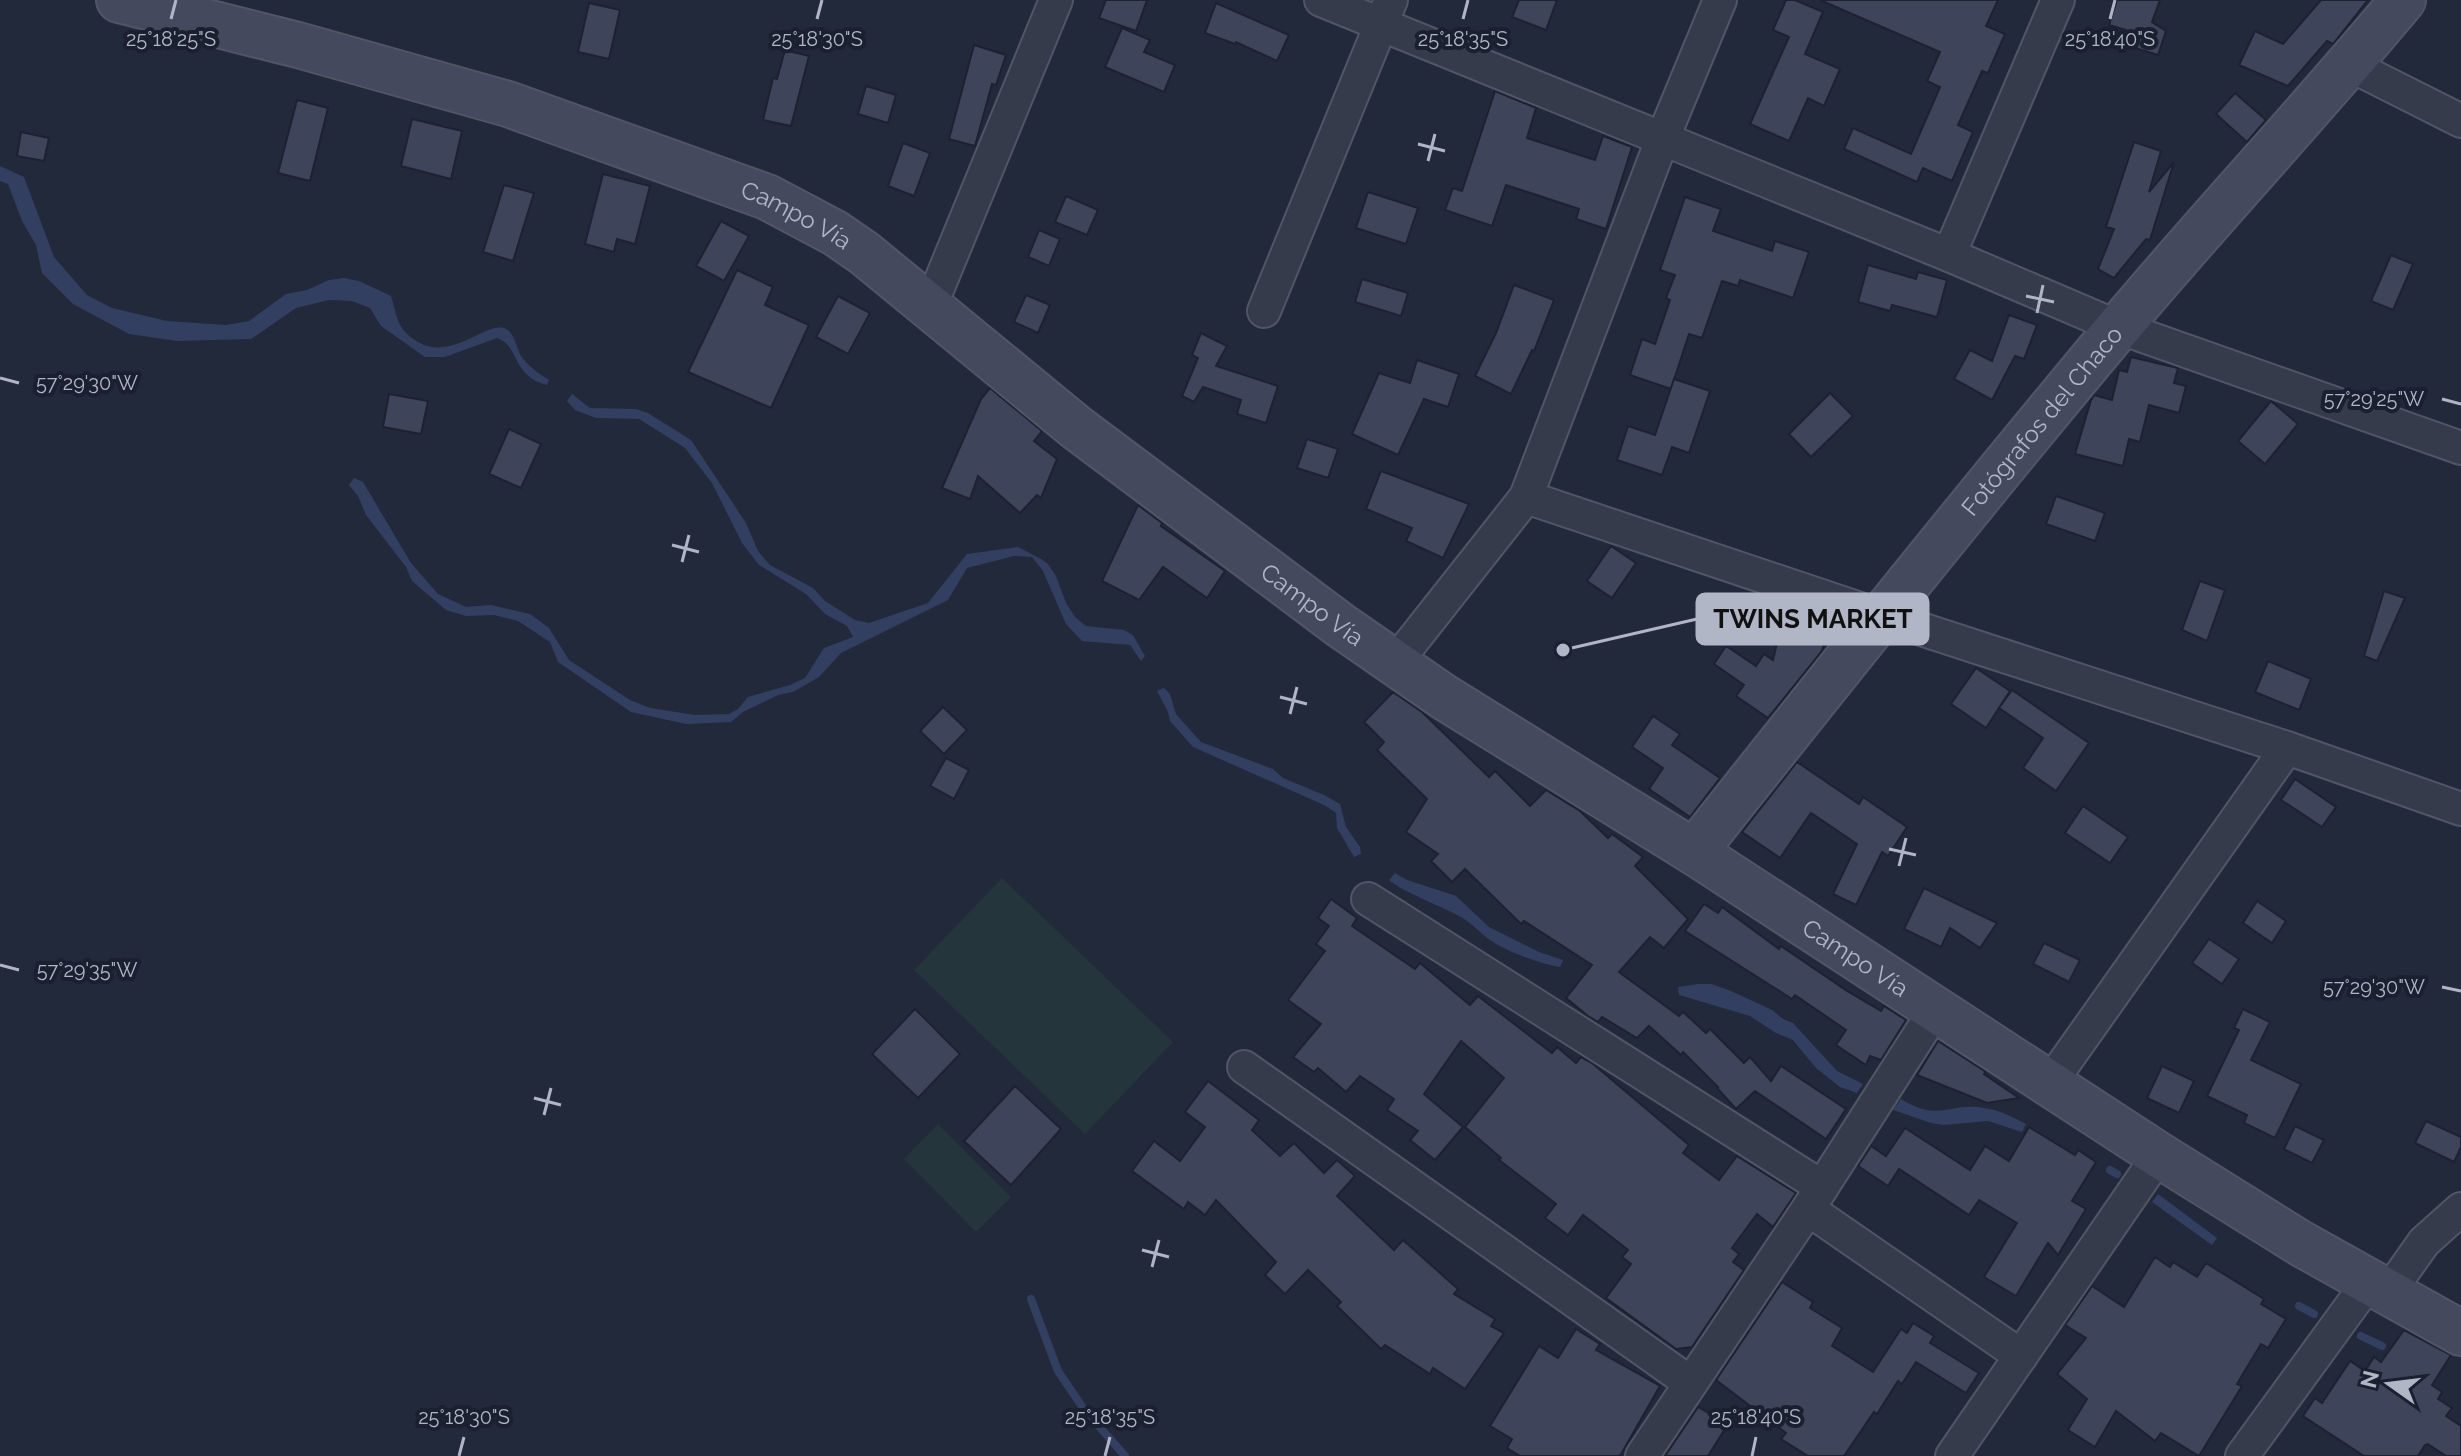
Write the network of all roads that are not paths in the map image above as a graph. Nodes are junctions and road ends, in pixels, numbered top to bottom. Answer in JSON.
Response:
{"nodes":[{"id":1,"x":119,"y":0,"type":"edge"},
{"id":2,"x":1056,"y":0,"type":"edge"},
{"id":3,"x":1321,"y":0,"type":"edge"},
{"id":4,"x":1720,"y":0,"type":"edge"},
{"id":5,"x":2058,"y":0,"type":"edge"},
{"id":6,"x":2403,"y":0,"type":"edge"},
{"id":7,"x":1386,"y":12,"type":"edge"},
{"id":8,"x":2350,"y":65,"type":"junction"},
{"id":9,"x":2461,"y":121,"type":"edge"},
{"id":10,"x":1662,"y":140,"type":"junction"},
{"id":11,"x":1949,"y":255,"type":"junction"},
{"id":12,"x":930,"y":307,"type":"junction"},
{"id":13,"x":1264,"y":311,"type":"dead end"},
{"id":14,"x":2118,"y":327,"type":"junction"},
{"id":15,"x":2461,"y":448,"type":"edge"},
{"id":16,"x":1526,"y":497,"type":"junction"},
{"id":17,"x":1881,"y":616,"type":"junction"},
{"id":18,"x":1395,"y":663,"type":"junction"},
{"id":19,"x":2287,"y":748,"type":"junction"},
{"id":20,"x":2461,"y":809,"type":"edge"},
{"id":21,"x":1694,"y":852,"type":"junction"},
{"id":22,"x":1368,"y":899,"type":"dead end"},
{"id":23,"x":1936,"y":1009,"type":"junction"},
{"id":24,"x":1244,"y":1067,"type":"dead end"},
{"id":25,"x":2050,"y":1083,"type":"junction"},
{"id":26,"x":2159,"y":1155,"type":"junction"},
{"id":27,"x":1815,"y":1198,"type":"junction"},
{"id":28,"x":2461,"y":1209,"type":"edge"},
{"id":29,"x":2378,"y":1288,"type":"junction"},
{"id":30,"x":2461,"y":1333,"type":"edge"},
{"id":31,"x":2021,"y":1356,"type":"junction"},
{"id":32,"x":1689,"y":1382,"type":"junction"},
{"id":33,"x":1642,"y":1456,"type":"edge"},
{"id":34,"x":1952,"y":1456,"type":"edge"},
{"id":35,"x":2242,"y":1456,"type":"edge"}],
"edges":[{"from":1,"to":12,"type":"street","name":"Campo Vía"},
{"from":2,"to":12,"type":"street"},
{"from":3,"to":7,"type":"street"},
{"from":4,"to":10,"type":"street"},
{"from":5,"to":11,"type":"street"},
{"from":6,"to":8,"type":"street","name":"Fotógrafos del Chaco"},
{"from":7,"to":10,"type":"street"},
{"from":7,"to":13,"type":"street"},
{"from":8,"to":9,"type":"street"},
{"from":8,"to":14,"type":"street","name":"Fotógrafos del Chaco"},
{"from":10,"to":11,"type":"street"},
{"from":10,"to":16,"type":"street"},
{"from":11,"to":14,"type":"street"},
{"from":12,"to":18,"type":"street","name":"Campo Vía"},
{"from":14,"to":15,"type":"street"},
{"from":14,"to":17,"type":"street","name":"Fotógrafos del Chaco"},
{"from":16,"to":17,"type":"street"},
{"from":16,"to":18,"type":"street"},
{"from":17,"to":19,"type":"street"},
{"from":17,"to":21,"type":"street","name":"Fotógrafos del Chaco"},
{"from":18,"to":21,"type":"street","name":"Campo Vía"},
{"from":19,"to":20,"type":"street"},
{"from":19,"to":25,"type":"street"},
{"from":21,"to":23,"type":"street","name":"Campo Vía"},
{"from":22,"to":27,"type":"street"},
{"from":23,"to":25,"type":"street","name":"Campo Vía"},
{"from":23,"to":27,"type":"street"},
{"from":24,"to":32,"type":"street"},
{"from":25,"to":26,"type":"street","name":"Campo Vía"},
{"from":26,"to":29,"type":"street","name":"Campo Vía"},
{"from":26,"to":31,"type":"street"},
{"from":27,"to":31,"type":"street"},
{"from":27,"to":32,"type":"street"},
{"from":28,"to":29,"type":"street"},
{"from":29,"to":30,"type":"street","name":"Campo Vía"},
{"from":29,"to":35,"type":"street"},
{"from":31,"to":34,"type":"street"},
{"from":32,"to":33,"type":"street"}]}
